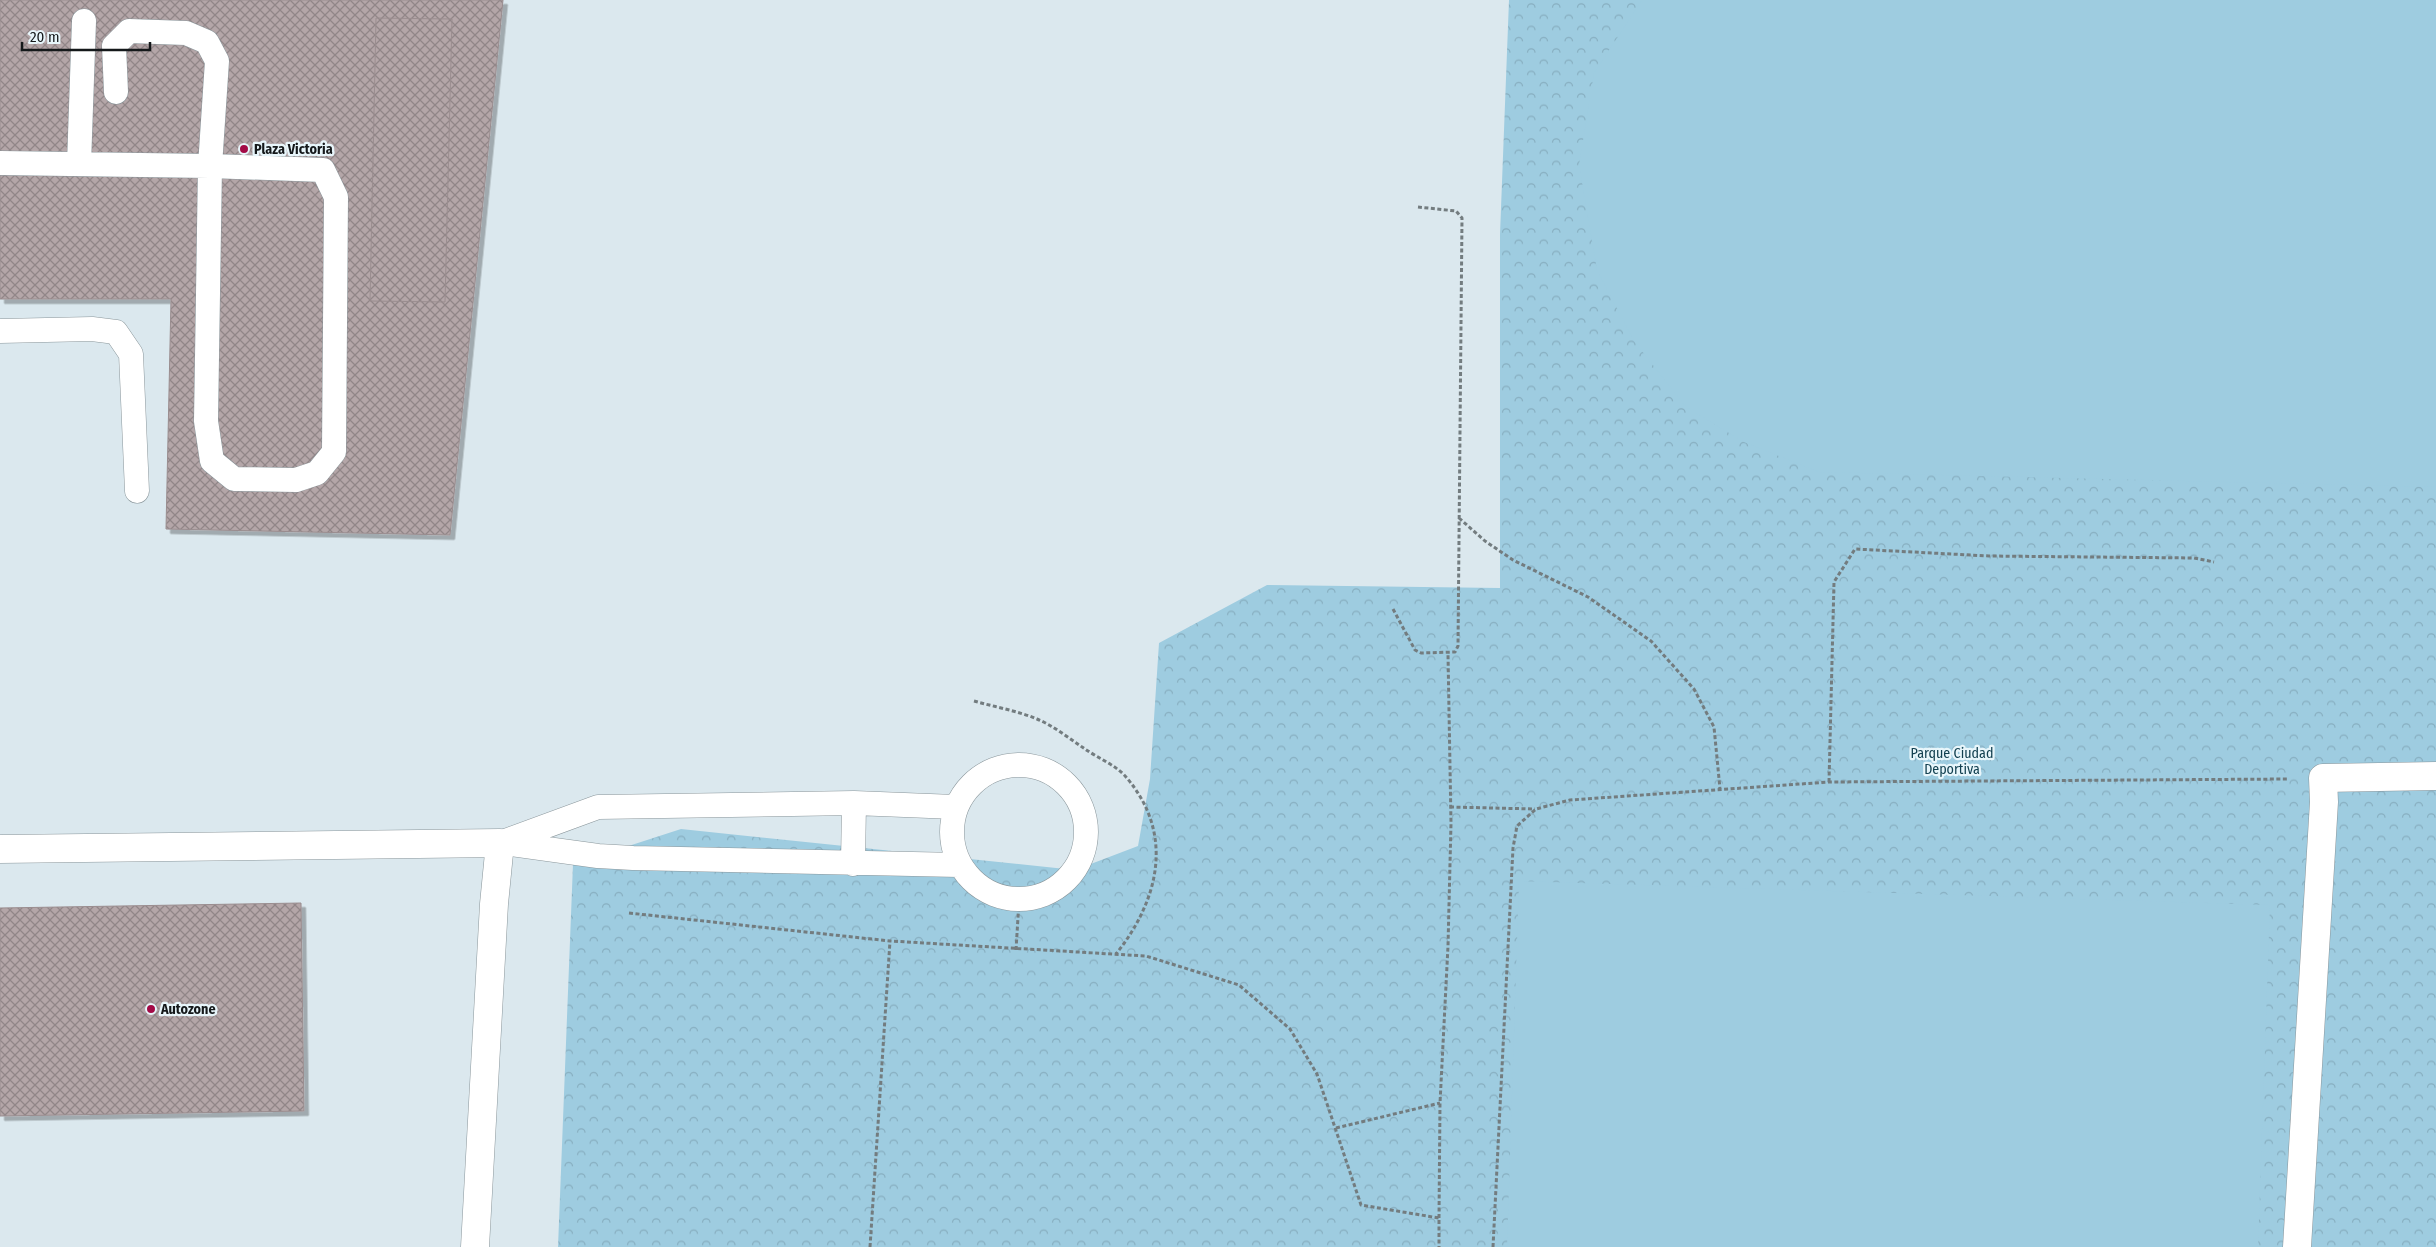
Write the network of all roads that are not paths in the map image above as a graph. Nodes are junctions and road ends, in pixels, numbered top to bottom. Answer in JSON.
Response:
{"nodes":[{"id":1,"x":84,"y":21,"type":"dead end"},
{"id":2,"x":116,"y":92,"type":"dead end"},
{"id":3,"x":0,"y":163,"type":"edge"},
{"id":4,"x":79,"y":164,"type":"junction"},
{"id":5,"x":210,"y":166,"type":"junction"},
{"id":6,"x":0,"y":331,"type":"edge"},
{"id":7,"x":137,"y":491,"type":"dead end"},
{"id":8,"x":2436,"y":776,"type":"edge"},
{"id":9,"x":854,"y":803,"type":"junction"},
{"id":10,"x":955,"y":808,"type":"junction"},
{"id":11,"x":500,"y":843,"type":"junction"},
{"id":12,"x":0,"y":849,"type":"edge"},
{"id":13,"x":853,"y":864,"type":"junction"},
{"id":14,"x":959,"y":865,"type":"junction"},
{"id":15,"x":475,"y":1247,"type":"edge"},
{"id":16,"x":2297,"y":1247,"type":"edge"}],
"edges":[{"from":1,"to":4,"type":"lane"},
{"from":2,"to":5,"type":"lane"},
{"from":3,"to":4,"type":"lane"},
{"from":4,"to":5,"type":"lane"},
{"from":5,"to":5,"type":"lane"},
{"from":6,"to":7,"type":"lane"},
{"from":8,"to":16,"type":"street"},
{"from":9,"to":10,"type":"lane"},
{"from":9,"to":11,"type":"lane"},
{"from":9,"to":13,"type":"lane"},
{"from":10,"to":14,"type":"lane"},
{"from":10,"to":14,"type":"lane"},
{"from":11,"to":12,"type":"street"},
{"from":11,"to":13,"type":"lane"},
{"from":11,"to":15,"type":"street"},
{"from":13,"to":14,"type":"lane"}]}
